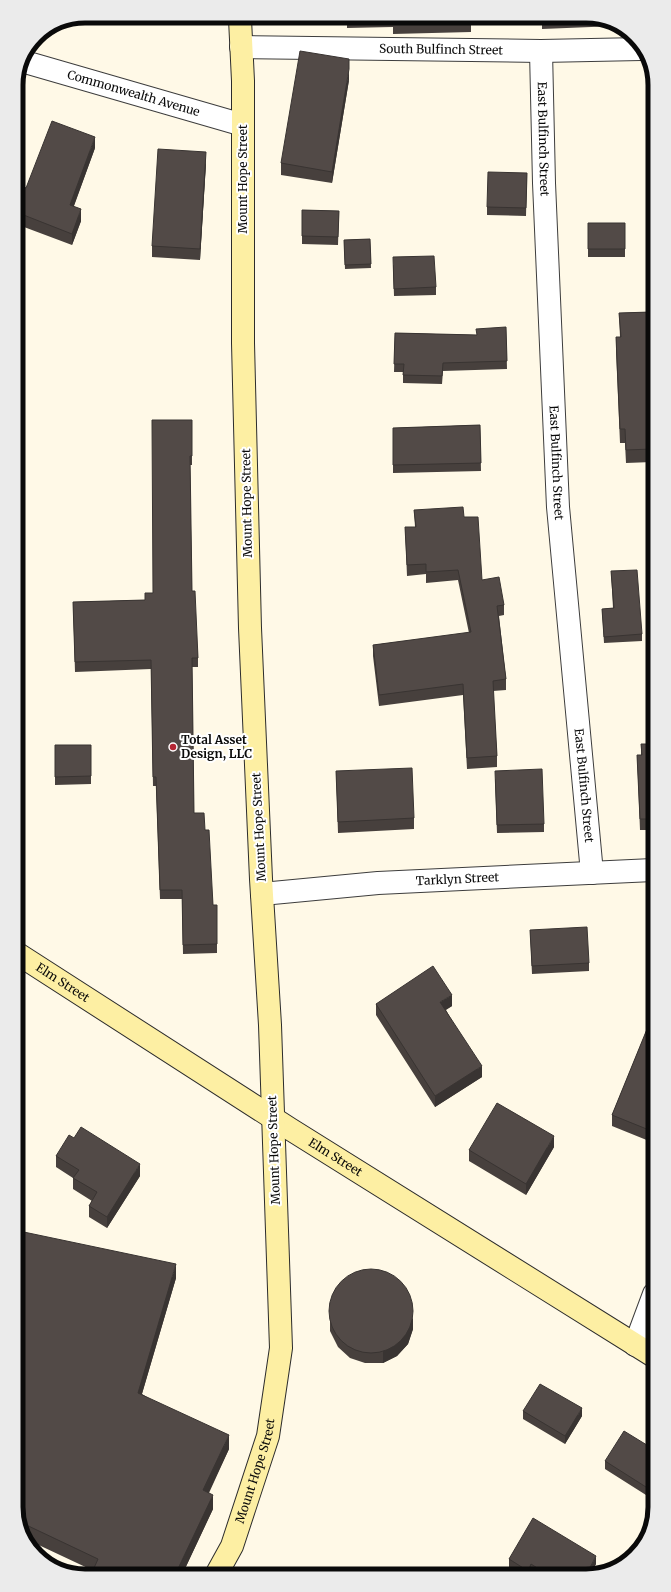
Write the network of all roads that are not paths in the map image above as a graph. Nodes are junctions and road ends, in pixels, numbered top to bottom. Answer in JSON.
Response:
{"nodes":[{"id":1,"x":240,"y":23,"type":"edge"},
{"id":2,"x":241,"y":48,"type":"junction"},
{"id":3,"x":636,"y":49,"type":"edge"},
{"id":4,"x":541,"y":51,"type":"junction"},
{"id":5,"x":27,"y":63,"type":"edge"},
{"id":6,"x":243,"y":125,"type":"junction"},
{"id":7,"x":648,"y":870,"type":"edge"},
{"id":8,"x":592,"y":873,"type":"junction"},
{"id":9,"x":262,"y":894,"type":"junction"},
{"id":10,"x":23,"y":957,"type":"edge"},
{"id":11,"x":273,"y":1118,"type":"junction"},
{"id":12,"x":648,"y":1310,"type":"edge"},
{"id":13,"x":635,"y":1345,"type":"junction"},
{"id":14,"x":648,"y":1353,"type":"edge"},
{"id":15,"x":221,"y":1569,"type":"edge"}],
"edges":[{"from":1,"to":2,"type":"street","name":"Mount Hope Street"},
{"from":2,"to":4,"type":"street","name":"South Bulfinch Street"},
{"from":2,"to":6,"type":"street","name":"Mount Hope Street"},
{"from":3,"to":4,"type":"street","name":"South Bulfinch Street"},
{"from":4,"to":8,"type":"street","name":"East Bulfinch Street"},
{"from":5,"to":6,"type":"street","name":"Commonwealth Avenue"},
{"from":6,"to":9,"type":"street","name":"Mount Hope Street"},
{"from":7,"to":8,"type":"street","name":"Tarklyn Street"},
{"from":8,"to":9,"type":"street","name":"Tarklyn Street"},
{"from":9,"to":11,"type":"street","name":"Mount Hope Street"},
{"from":10,"to":11,"type":"street","name":"Elm Street"},
{"from":11,"to":13,"type":"street","name":"Elm Street"},
{"from":11,"to":15,"type":"street","name":"Mount Hope Street"},
{"from":12,"to":13,"type":"street"},
{"from":13,"to":14,"type":"street","name":"Elm Street"}]}
